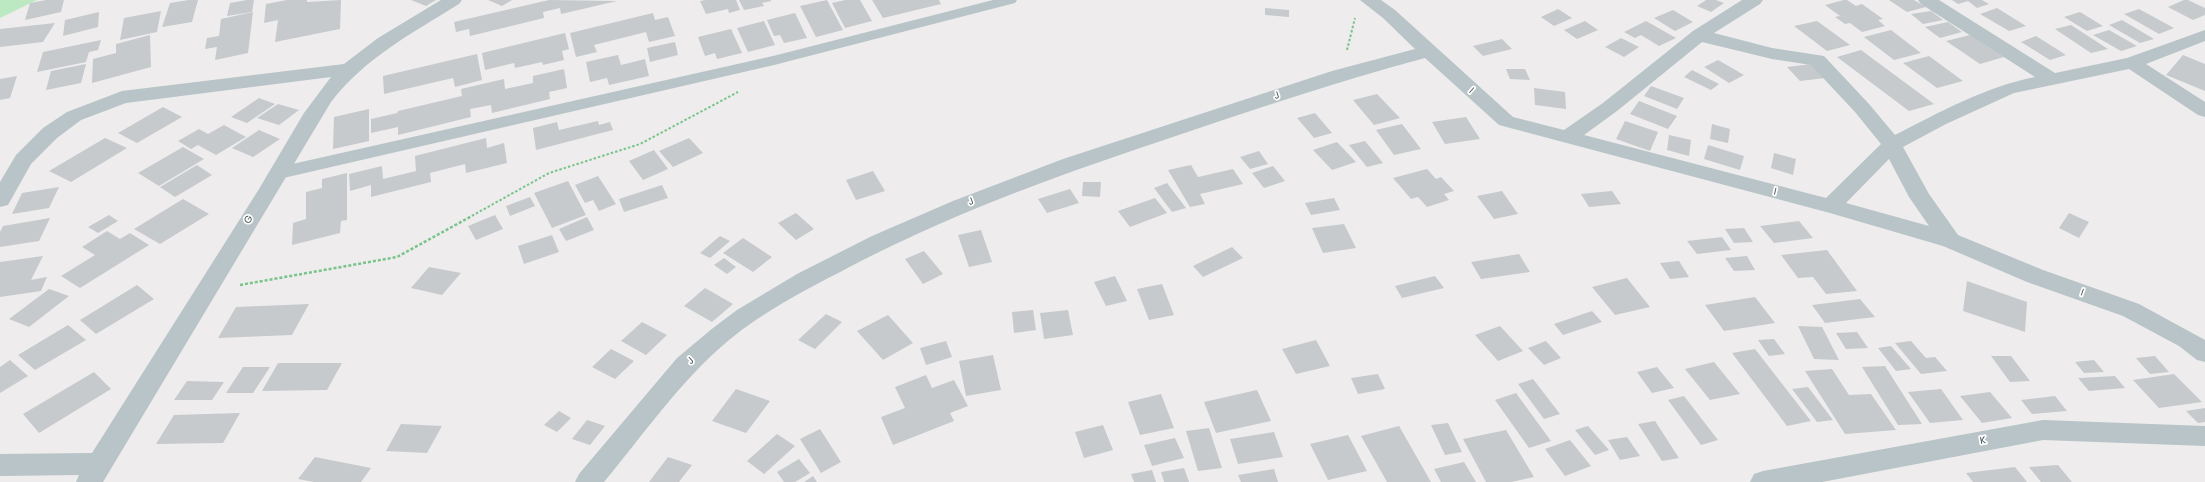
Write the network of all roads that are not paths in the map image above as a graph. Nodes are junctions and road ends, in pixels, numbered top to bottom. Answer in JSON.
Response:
{"nodes":[{"id":1,"x":453,"y":0,"type":"edge"},
{"id":2,"x":1010,"y":0,"type":"edge"},
{"id":3,"x":1754,"y":0,"type":"edge"},
{"id":4,"x":1927,"y":0,"type":"edge"},
{"id":5,"x":1363,"y":8,"type":"edge"},
{"id":6,"x":1700,"y":34,"type":"junction"},
{"id":7,"x":2205,"y":35,"type":"edge"},
{"id":8,"x":1429,"y":51,"type":"junction"},
{"id":9,"x":2132,"y":63,"type":"junction"},
{"id":10,"x":349,"y":69,"type":"junction"},
{"id":11,"x":2051,"y":80,"type":"junction"},
{"id":12,"x":2205,"y":111,"type":"edge"},
{"id":13,"x":1566,"y":138,"type":"junction"},
{"id":14,"x":1892,"y":145,"type":"junction"},
{"id":15,"x":279,"y":173,"type":"junction"},
{"id":16,"x":0,"y":200,"type":"edge"},
{"id":17,"x":1830,"y":206,"type":"junction"},
{"id":18,"x":1950,"y":240,"type":"junction"},
{"id":19,"x":2205,"y":353,"type":"edge"},
{"id":20,"x":2205,"y":436,"type":"edge"},
{"id":21,"x":0,"y":465,"type":"edge"},
{"id":22,"x":95,"y":473,"type":"edge"},
{"id":23,"x":588,"y":482,"type":"edge"},
{"id":24,"x":1763,"y":482,"type":"edge"}],
"edges":[{"from":1,"to":10,"type":"street","name":"G"},
{"from":2,"to":15,"type":"lane"},
{"from":3,"to":6,"type":"street"},
{"from":4,"to":11,"type":"street"},
{"from":5,"to":8,"type":"street","name":"I"},
{"from":6,"to":13,"type":"street"},
{"from":6,"to":14,"type":"street"},
{"from":7,"to":9,"type":"street"},
{"from":8,"to":13,"type":"street","name":"I"},
{"from":8,"to":23,"type":"street","name":"J"},
{"from":9,"to":11,"type":"street"},
{"from":9,"to":12,"type":"street"},
{"from":10,"to":15,"type":"street","name":"G"},
{"from":10,"to":16,"type":"street"},
{"from":11,"to":14,"type":"street"},
{"from":13,"to":17,"type":"street","name":"I"},
{"from":14,"to":17,"type":"street"},
{"from":14,"to":18,"type":"street"},
{"from":15,"to":22,"type":"street","name":"G"},
{"from":17,"to":18,"type":"street","name":"I"},
{"from":18,"to":19,"type":"street","name":"I"},
{"from":20,"to":24,"type":"street","name":"K"},
{"from":21,"to":22,"type":"street"}]}
